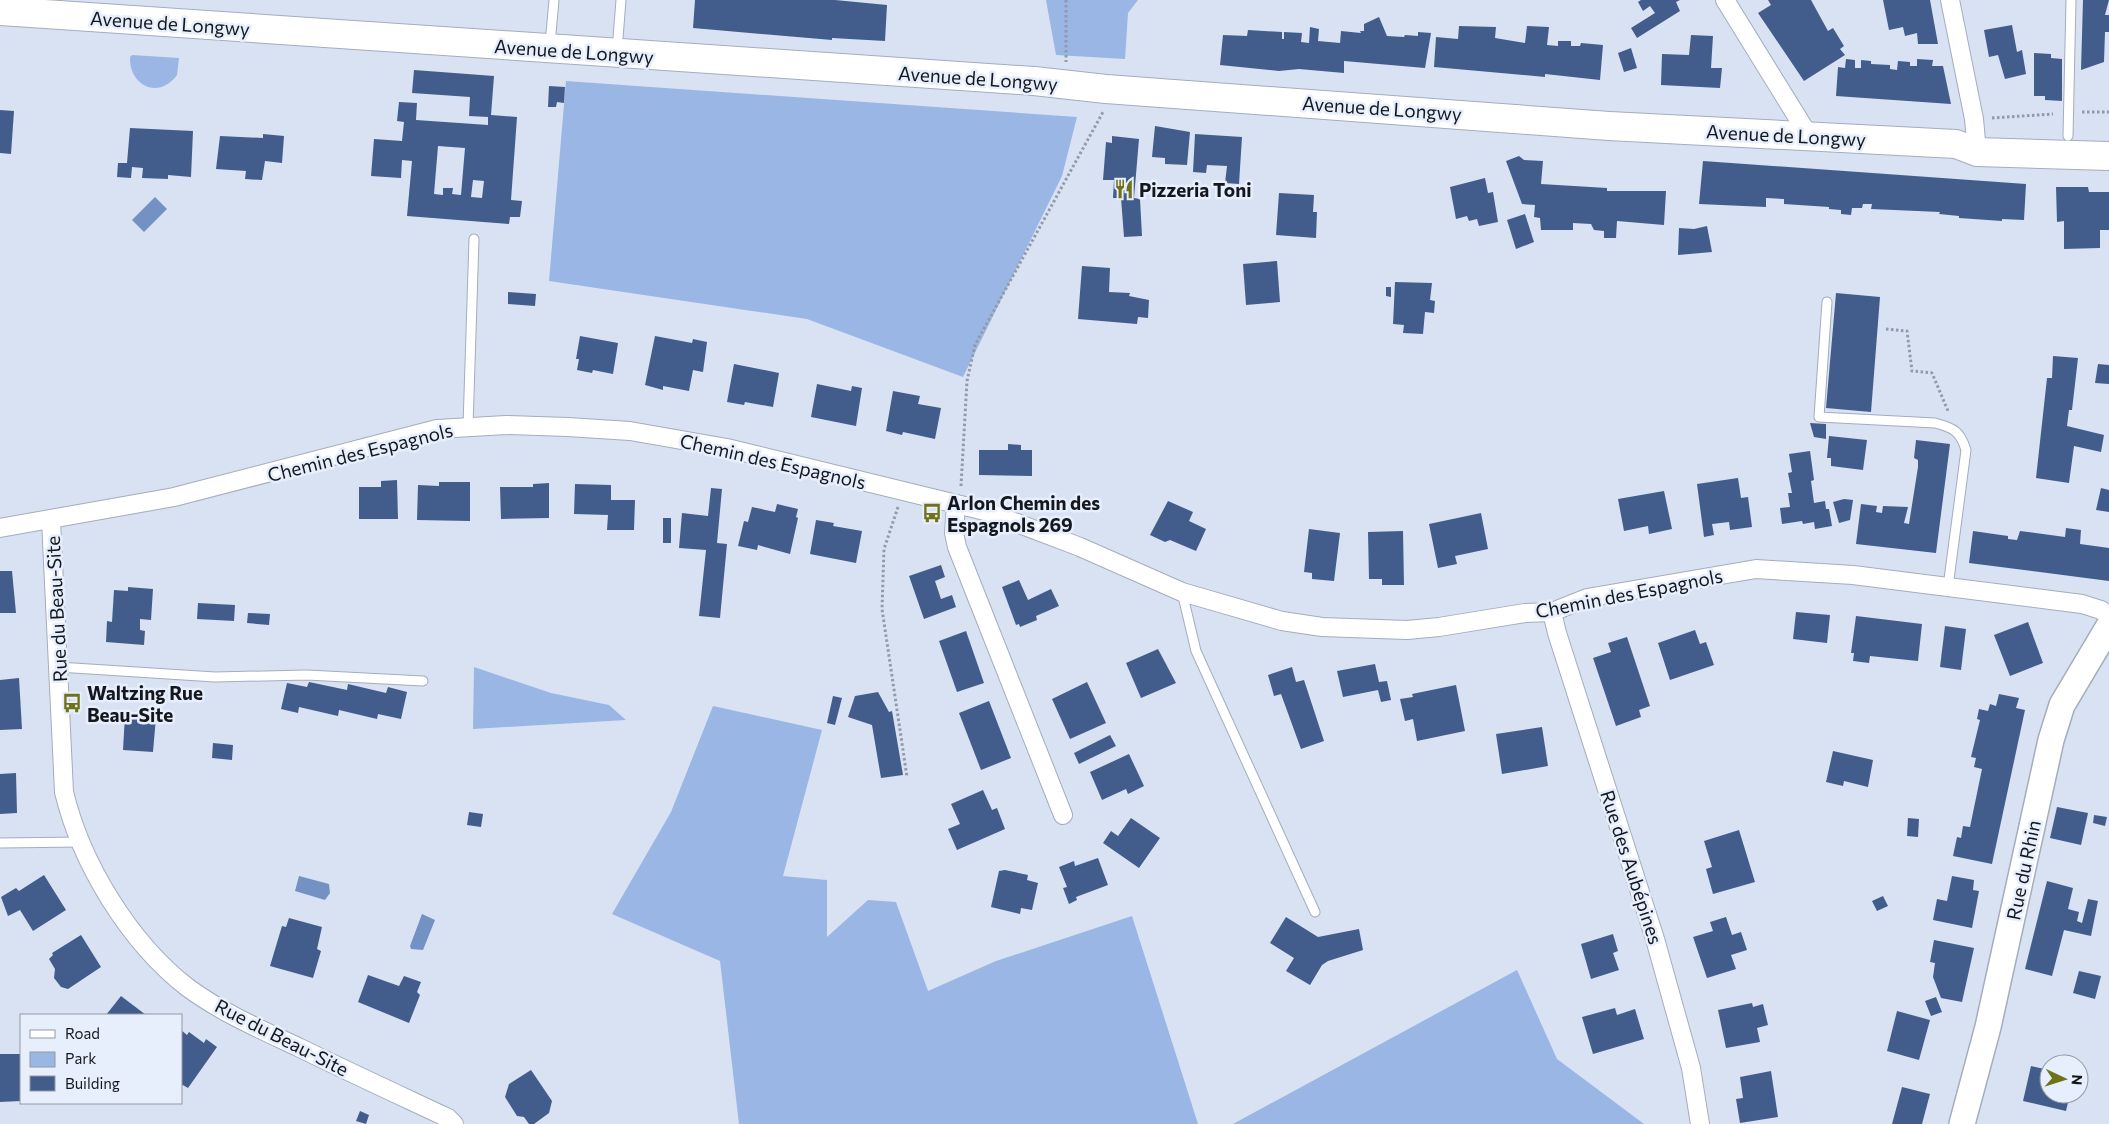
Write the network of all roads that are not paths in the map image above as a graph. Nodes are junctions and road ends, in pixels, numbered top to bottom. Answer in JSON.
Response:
{"nodes":[{"id":1,"x":554,"y":0,"type":"edge"},
{"id":2,"x":621,"y":0,"type":"edge"},
{"id":3,"x":1725,"y":0,"type":"edge"},
{"id":4,"x":1950,"y":0,"type":"edge"},
{"id":5,"x":2071,"y":0,"type":"edge"},
{"id":6,"x":0,"y":11,"type":"edge"},
{"id":7,"x":550,"y":50,"type":"junction"},
{"id":8,"x":616,"y":54,"type":"junction"},
{"id":9,"x":2068,"y":125,"type":"junction"},
{"id":10,"x":1808,"y":136,"type":"junction"},
{"id":11,"x":1971,"y":138,"type":"junction"},
{"id":12,"x":2109,"y":138,"type":"edge"},
{"id":13,"x":2109,"y":156,"type":"edge"},
{"id":14,"x":474,"y":239,"type":"dead end"},
{"id":15,"x":1827,"y":302,"type":"dead end"},
{"id":16,"x":468,"y":426,"type":"junction"},
{"id":17,"x":956,"y":504,"type":"junction"},
{"id":18,"x":51,"y":520,"type":"junction"},
{"id":19,"x":0,"y":528,"type":"edge"},
{"id":20,"x":1948,"y":586,"type":"junction"},
{"id":21,"x":1182,"y":592,"type":"junction"},
{"id":22,"x":1552,"y":612,"type":"junction"},
{"id":23,"x":2109,"y":616,"type":"edge"},
{"id":24,"x":2109,"y":626,"type":"edge"},
{"id":25,"x":58,"y":667,"type":"junction"},
{"id":26,"x":423,"y":681,"type":"dead end"},
{"id":27,"x":1063,"y":815,"type":"dead end"},
{"id":28,"x":81,"y":842,"type":"junction"},
{"id":29,"x":0,"y":843,"type":"edge"},
{"id":30,"x":1315,"y":912,"type":"dead end"},
{"id":31,"x":454,"y":1124,"type":"edge"},
{"id":32,"x":1700,"y":1124,"type":"edge"},
{"id":33,"x":1962,"y":1124,"type":"edge"}],
"edges":[{"from":1,"to":7,"type":"lane"},
{"from":2,"to":8,"type":"lane"},
{"from":3,"to":10,"type":"street"},
{"from":4,"to":11,"type":"street"},
{"from":5,"to":9,"type":"lane"},
{"from":6,"to":7,"type":"main road","name":"Avenue de Longwy"},
{"from":7,"to":8,"type":"main road","name":"Avenue de Longwy"},
{"from":8,"to":10,"type":"main road","name":"Avenue de Longwy"},
{"from":9,"to":11,"type":"main road","name":"Avenue de Longwy"},
{"from":9,"to":12,"type":"main road","name":"Avenue de Longwy"},
{"from":10,"to":11,"type":"main road","name":"Avenue de Longwy"},
{"from":11,"to":13,"type":"main road","name":"Avenue de Longwy"},
{"from":14,"to":16,"type":"lane"},
{"from":15,"to":20,"type":"lane"},
{"from":16,"to":17,"type":"street","name":"Chemin des Espagnols"},
{"from":16,"to":18,"type":"street","name":"Chemin des Espagnols"},
{"from":17,"to":21,"type":"street","name":"Chemin des Espagnols"},
{"from":17,"to":27,"type":"street"},
{"from":18,"to":19,"type":"street","name":"Chemin des Espagnols"},
{"from":18,"to":25,"type":"street","name":"Rue du Beau-Site"},
{"from":20,"to":22,"type":"street","name":"Chemin des Espagnols"},
{"from":20,"to":23,"type":"street","name":"Chemin des Espagnols"},
{"from":21,"to":22,"type":"street","name":"Chemin des Espagnols"},
{"from":21,"to":30,"type":"lane"},
{"from":22,"to":32,"type":"street","name":"Rue des Aubépines"},
{"from":24,"to":33,"type":"street","name":"Rue du Rhin"},
{"from":25,"to":26,"type":"lane"},
{"from":25,"to":28,"type":"street","name":"Rue du Beau-Site"},
{"from":28,"to":29,"type":"lane"},
{"from":28,"to":31,"type":"street","name":"Rue du Beau-Site"}]}
